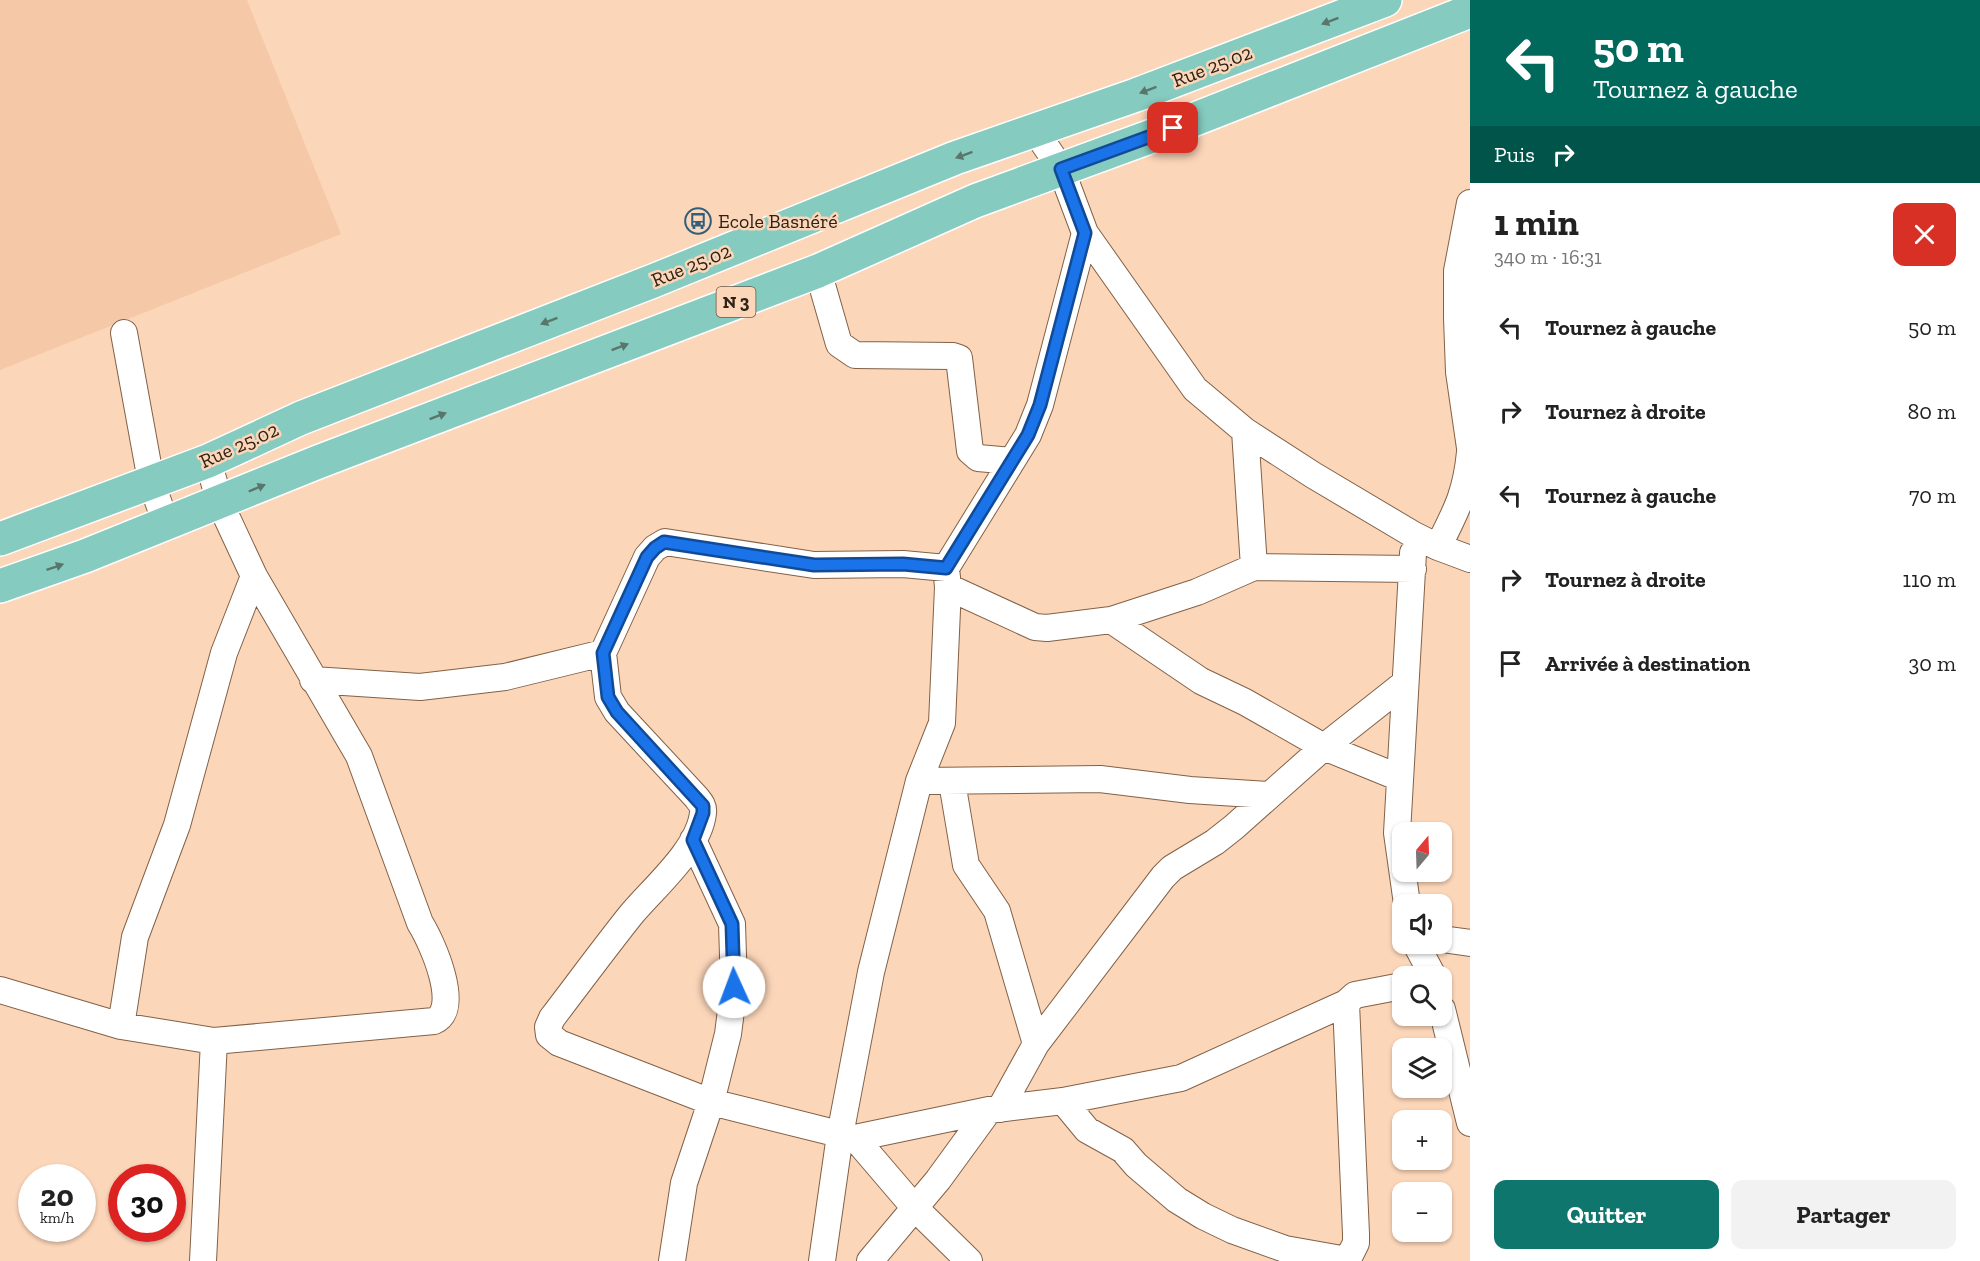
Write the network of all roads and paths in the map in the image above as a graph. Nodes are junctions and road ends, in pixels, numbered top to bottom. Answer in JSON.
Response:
{"nodes":[{"id":1,"x":1385,"y":0,"type":"edge"},
{"id":2,"x":1470,"y":11,"type":"edge"},
{"id":3,"x":1034,"y":129,"type":"junction"},
{"id":4,"x":1061,"y":169,"type":"junction"},
{"id":5,"x":1470,"y":204,"type":"edge"},
{"id":6,"x":1085,"y":233,"type":"junction"},
{"id":7,"x":818,"y":271,"type":"junction"},
{"id":8,"x":124,"y":333,"type":"dead end"},
{"id":9,"x":1245,"y":431,"type":"junction"},
{"id":10,"x":1470,"y":450,"type":"edge"},
{"id":11,"x":208,"y":461,"type":"junction"},
{"id":12,"x":1012,"y":461,"type":"junction"},
{"id":13,"x":151,"y":481,"type":"junction"},
{"id":14,"x":220,"y":503,"type":"junction"},
{"id":15,"x":166,"y":524,"type":"junction"},
{"id":16,"x":1414,"y":535,"type":"junction"},
{"id":17,"x":0,"y":539,"type":"edge"},
{"id":18,"x":1438,"y":547,"type":"junction"},
{"id":19,"x":1470,"y":559,"type":"edge"},
{"id":20,"x":1254,"y":567,"type":"junction"},
{"id":21,"x":1413,"y":569,"type":"junction"},
{"id":22,"x":254,"y":576,"type":"junction"},
{"id":23,"x":947,"y":578,"type":"junction"},
{"id":24,"x":0,"y":586,"type":"edge"},
{"id":25,"x":1111,"y":620,"type":"junction"},
{"id":26,"x":603,"y":653,"type":"junction"},
{"id":27,"x":313,"y":680,"type":"junction"},
{"id":28,"x":1405,"y":683,"type":"junction"},
{"id":29,"x":1324,"y":747,"type":"junction"},
{"id":30,"x":1400,"y":778,"type":"junction"},
{"id":31,"x":919,"y":781,"type":"junction"},
{"id":32,"x":951,"y":782,"type":"junction"},
{"id":33,"x":1268,"y":795,"type":"junction"},
{"id":34,"x":693,"y":840,"type":"junction"},
{"id":35,"x":1406,"y":894,"type":"edge"},
{"id":36,"x":1452,"y":940,"type":"edge"},
{"id":37,"x":1470,"y":943,"type":"edge"},
{"id":38,"x":1392,"y":988,"type":"edge"},
{"id":39,"x":0,"y":990,"type":"edge"},
{"id":40,"x":1346,"y":1003,"type":"junction"},
{"id":41,"x":121,"y":1026,"type":"junction"},
{"id":42,"x":1446,"y":1026,"type":"edge"},
{"id":43,"x":214,"y":1041,"type":"junction"},
{"id":44,"x":1036,"y":1044,"type":"junction"},
{"id":45,"x":1063,"y":1101,"type":"junction"},
{"id":46,"x":711,"y":1102,"type":"junction"},
{"id":47,"x":994,"y":1110,"type":"junction"},
{"id":48,"x":1469,"y":1115,"type":"edge"},
{"id":49,"x":848,"y":1136,"type":"junction"},
{"id":50,"x":914,"y":1207,"type":"junction"},
{"id":51,"x":1347,"y":1260,"type":"edge"},
{"id":52,"x":202,"y":1261,"type":"edge"},
{"id":53,"x":672,"y":1261,"type":"edge"},
{"id":54,"x":822,"y":1261,"type":"edge"},
{"id":55,"x":870,"y":1261,"type":"edge"},
{"id":56,"x":969,"y":1261,"type":"edge"}],
"edges":[{"from":1,"to":3,"type":"main road","name":"Rue 25.02","one_way":true},
{"from":2,"to":4,"type":"main road","number":"N 3"},
{"from":3,"to":4,"type":"street"},
{"from":3,"to":11,"type":"main road","name":"Rue 25.02","one_way":true},
{"from":4,"to":6,"type":"street"},
{"from":4,"to":7,"type":"main road","number":"N 3"},
{"from":5,"to":10,"type":"street"},
{"from":6,"to":9,"type":"street"},
{"from":6,"to":12,"type":"street"},
{"from":7,"to":12,"type":"street"},
{"from":14,"to":7,"type":"main road","number":"N 3","one_way":true},
{"from":8,"to":13,"type":"street"},
{"from":9,"to":16,"type":"street"},
{"from":9,"to":20,"type":"street"},
{"from":10,"to":18,"type":"street"},
{"from":11,"to":13,"type":"main road","name":"Rue 25.02"},
{"from":11,"to":14,"type":"street"},
{"from":12,"to":23,"type":"street"},
{"from":13,"to":15,"type":"street"},
{"from":13,"to":17,"type":"main road","name":"Rue 25.02"},
{"from":14,"to":15,"type":"main road","number":"N 3"},
{"from":14,"to":22,"type":"street"},
{"from":24,"to":15,"type":"main road","number":"N 3","one_way":true},
{"from":16,"to":18,"type":"street"},
{"from":16,"to":21,"type":"street"},
{"from":18,"to":19,"type":"street"},
{"from":20,"to":21,"type":"street"},
{"from":20,"to":25,"type":"street"},
{"from":21,"to":28,"type":"street"},
{"from":22,"to":27,"type":"street"},
{"from":22,"to":41,"type":"street"},
{"from":23,"to":25,"type":"street"},
{"from":23,"to":26,"type":"street"},
{"from":23,"to":31,"type":"street"},
{"from":25,"to":29,"type":"street"},
{"from":26,"to":27,"type":"street"},
{"from":26,"to":34,"type":"street"},
{"from":27,"to":43,"type":"street"},
{"from":28,"to":29,"type":"street"},
{"from":28,"to":30,"type":"street"},
{"from":29,"to":30,"type":"street"},
{"from":29,"to":33,"type":"street"},
{"from":30,"to":35,"type":"street"},
{"from":31,"to":32,"type":"street"},
{"from":31,"to":49,"type":"street"},
{"from":32,"to":33,"type":"street"},
{"from":32,"to":44,"type":"street"},
{"from":33,"to":44,"type":"street"},
{"from":34,"to":46,"type":"street"},
{"from":34,"to":46,"type":"street"},
{"from":36,"to":37,"type":"street"},
{"from":38,"to":40,"type":"street"},
{"from":39,"to":41,"type":"street"},
{"from":40,"to":45,"type":"street"},
{"from":40,"to":51,"type":"street"},
{"from":41,"to":43,"type":"street"},
{"from":42,"to":48,"type":"street"},
{"from":43,"to":52,"type":"street"},
{"from":44,"to":47,"type":"street"},
{"from":45,"to":47,"type":"street"},
{"from":45,"to":51,"type":"street"},
{"from":46,"to":49,"type":"street"},
{"from":46,"to":53,"type":"street"},
{"from":47,"to":49,"type":"street"},
{"from":47,"to":50,"type":"street"},
{"from":49,"to":50,"type":"street"},
{"from":49,"to":54,"type":"street"},
{"from":50,"to":55,"type":"street"},
{"from":50,"to":56,"type":"street"}]}
